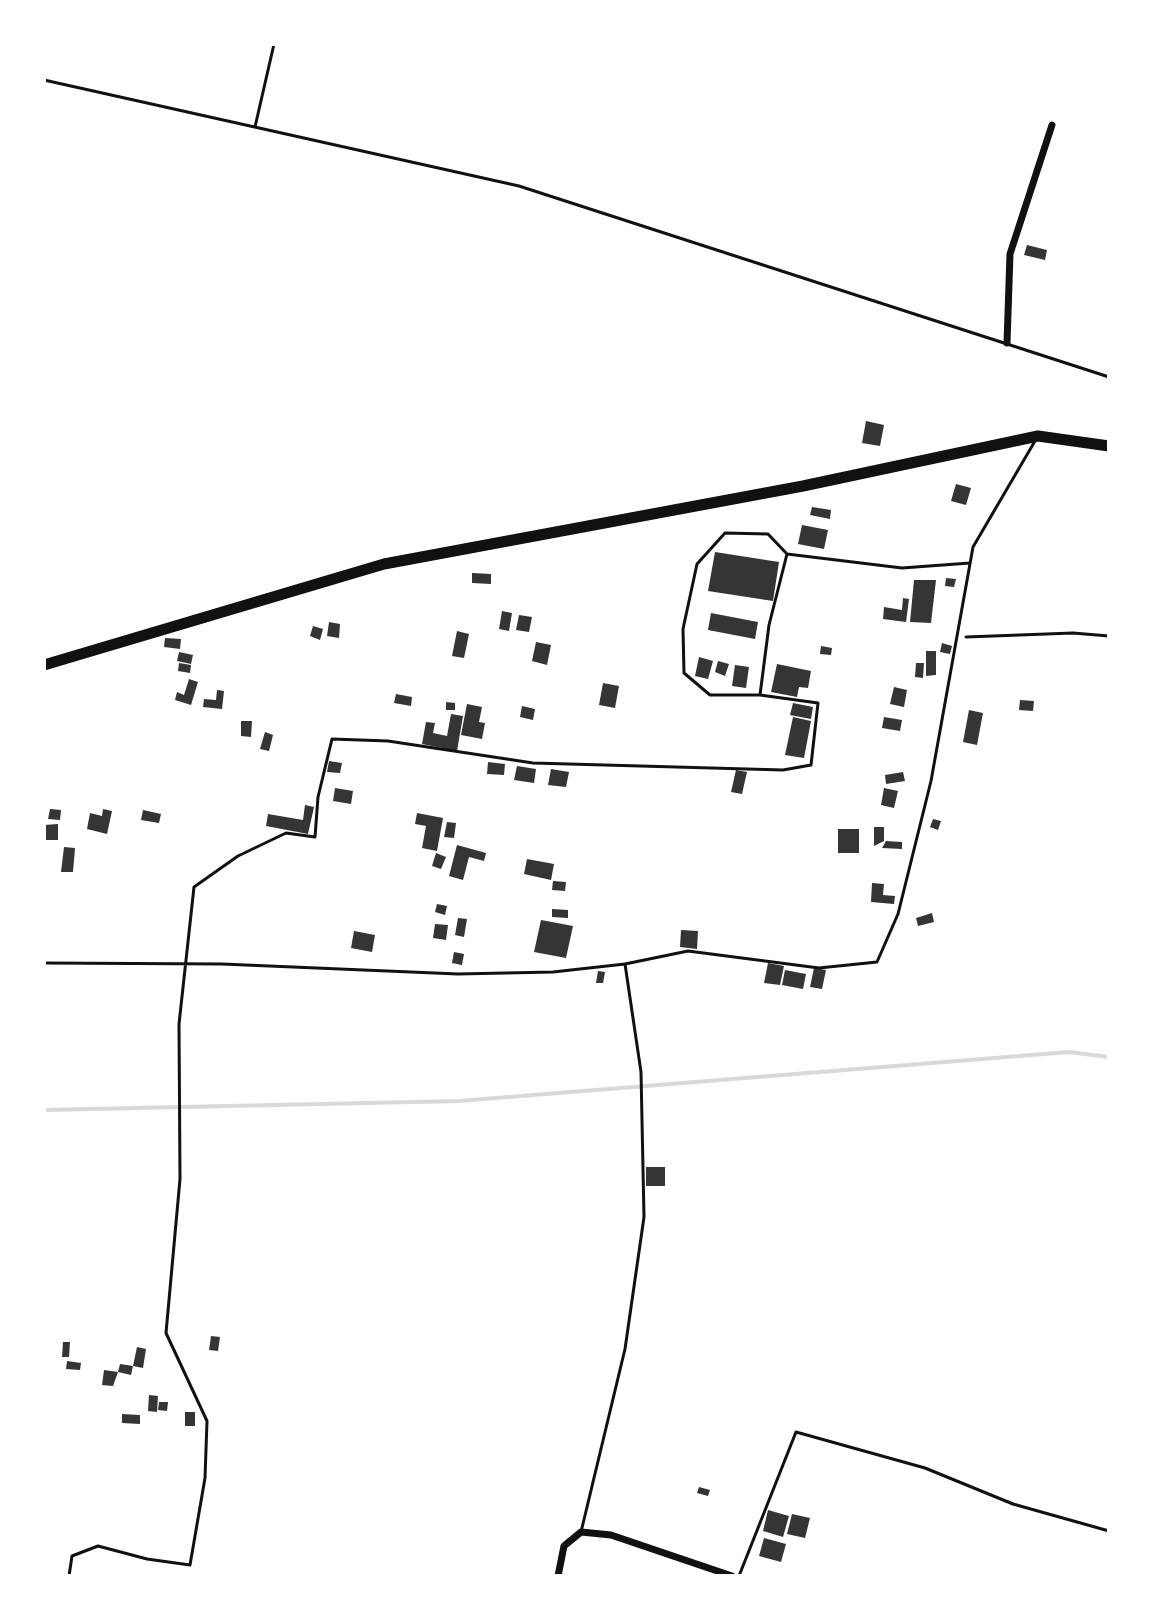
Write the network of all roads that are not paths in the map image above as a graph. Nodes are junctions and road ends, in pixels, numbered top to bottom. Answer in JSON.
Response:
{"nodes":[{"id":1,"x":274,"y":44,"type":"edge"},
{"id":2,"x":44,"y":80,"type":"edge"},
{"id":3,"x":1052,"y":125,"type":"dead end"},
{"id":4,"x":255,"y":127,"type":"junction"},
{"id":5,"x":1007,"y":343,"type":"junction"},
{"id":6,"x":1109,"y":377,"type":"edge"},
{"id":7,"x":1038,"y":436,"type":"junction"},
{"id":8,"x":1109,"y":446,"type":"edge"},
{"id":9,"x":787,"y":554,"type":"junction"},
{"id":10,"x":970,"y":563,"type":"junction"},
{"id":11,"x":44,"y":665,"type":"edge"},
{"id":12,"x":760,"y":695,"type":"junction"},
{"id":13,"x":44,"y":963,"type":"edge"},
{"id":14,"x":625,"y":964,"type":"junction"},
{"id":15,"x":184,"y":966,"type":"junction"},
{"id":16,"x":1109,"y":1531,"type":"edge"},
{"id":17,"x":581,"y":1532,"type":"junction"},
{"id":18,"x":69,"y":1576,"type":"edge"},
{"id":19,"x":558,"y":1576,"type":"edge"},
{"id":20,"x":732,"y":1576,"type":"edge"},
{"id":21,"x":739,"y":1576,"type":"edge"}],
"edges":[{"from":1,"to":4,"type":"lane"},
{"from":2,"to":4,"type":"lane"},
{"from":3,"to":5,"type":"street"},
{"from":4,"to":5,"type":"lane"},
{"from":5,"to":6,"type":"lane"},
{"from":7,"to":8,"type":"highway"},
{"from":7,"to":10,"type":"lane"},
{"from":7,"to":11,"type":"highway"},
{"from":9,"to":10,"type":"lane"},
{"from":9,"to":12,"type":"lane"},
{"from":9,"to":12,"type":"lane"},
{"from":10,"to":14,"type":"lane"},
{"from":12,"to":15,"type":"lane"},
{"from":13,"to":15,"type":"lane"},
{"from":14,"to":15,"type":"lane"},
{"from":14,"to":17,"type":"lane"},
{"from":15,"to":18,"type":"lane"},
{"from":16,"to":21,"type":"lane"},
{"from":17,"to":19,"type":"street"},
{"from":17,"to":20,"type":"street"}]}
